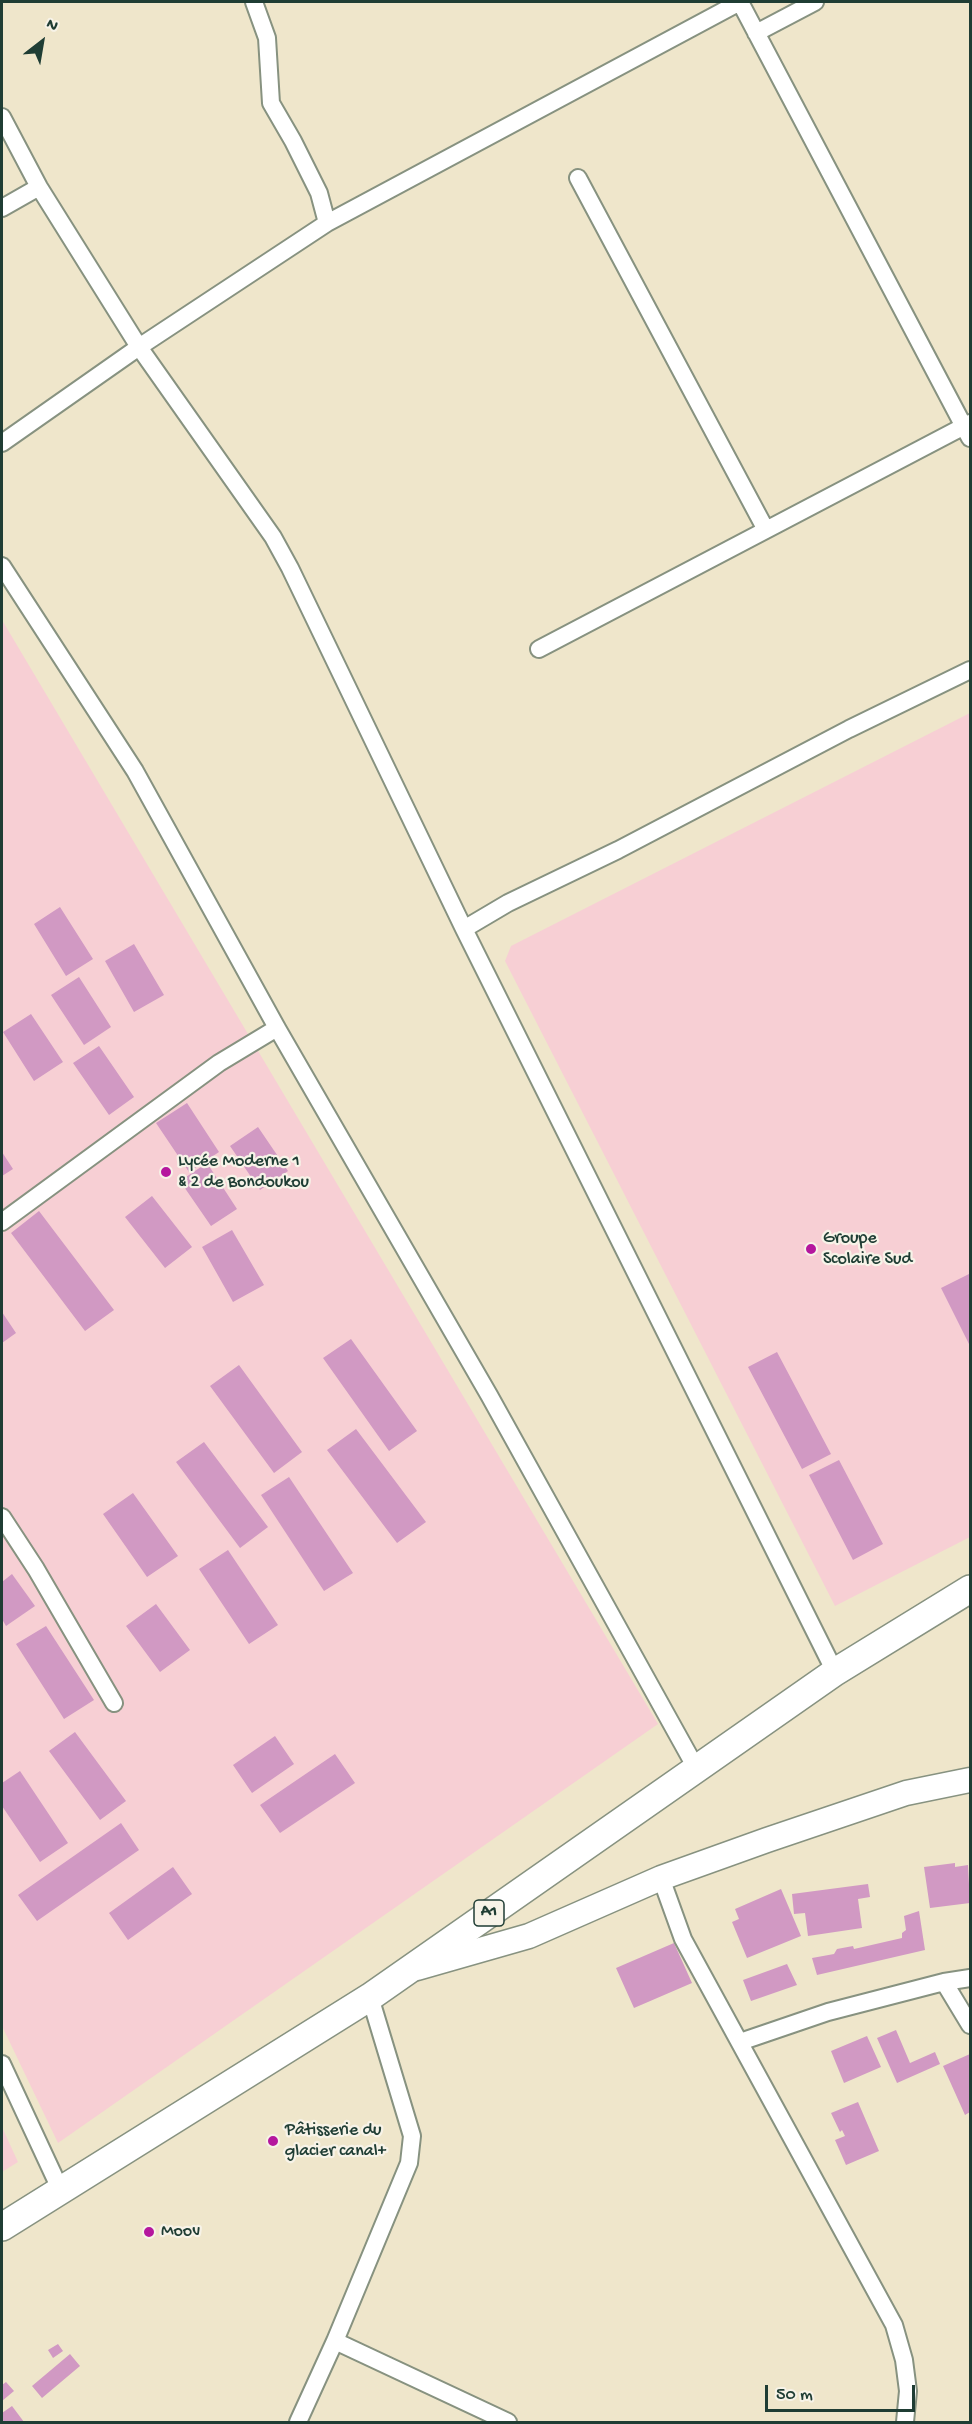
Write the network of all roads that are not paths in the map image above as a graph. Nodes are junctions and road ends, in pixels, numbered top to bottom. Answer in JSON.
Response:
{"nodes":[{"id":1,"x":254,"y":2,"type":"edge"},
{"id":2,"x":740,"y":2,"type":"edge"},
{"id":3,"x":815,"y":2,"type":"edge"},
{"id":4,"x":756,"y":33,"type":"junction"},
{"id":5,"x":2,"y":117,"type":"edge"},
{"id":6,"x":578,"y":178,"type":"dead end"},
{"id":7,"x":39,"y":187,"type":"junction"},
{"id":8,"x":2,"y":208,"type":"edge"},
{"id":9,"x":327,"y":223,"type":"junction"},
{"id":10,"x":139,"y":347,"type":"junction"},
{"id":11,"x":968,"y":429,"type":"edge"},
{"id":12,"x":2,"y":443,"type":"edge"},
{"id":13,"x":766,"y":530,"type":"junction"},
{"id":14,"x":2,"y":566,"type":"edge"},
{"id":15,"x":539,"y":649,"type":"dead end"},
{"id":16,"x":970,"y":670,"type":"edge"},
{"id":17,"x":464,"y":928,"type":"junction"},
{"id":18,"x":277,"y":1028,"type":"junction"},
{"id":19,"x":2,"y":1222,"type":"edge"},
{"id":20,"x":2,"y":1517,"type":"edge"},
{"id":21,"x":970,"y":1589,"type":"edge"},
{"id":22,"x":835,"y":1672,"type":"junction"},
{"id":23,"x":114,"y":1703,"type":"dead end"},
{"id":24,"x":696,"y":1768,"type":"junction"},
{"id":25,"x":970,"y":1780,"type":"edge"},
{"id":26,"x":661,"y":1878,"type":"junction"},
{"id":27,"x":408,"y":1971,"type":"junction"},
{"id":28,"x":970,"y":1978,"type":"edge"},
{"id":29,"x":944,"y":1982,"type":"junction"},
{"id":30,"x":370,"y":1997,"type":"junction"},
{"id":31,"x":970,"y":2025,"type":"edge"},
{"id":32,"x":740,"y":2042,"type":"junction"},
{"id":33,"x":2,"y":2064,"type":"edge"},
{"id":34,"x":61,"y":2190,"type":"junction"},
{"id":35,"x":2,"y":2227,"type":"edge"},
{"id":36,"x":335,"y":2341,"type":"junction"},
{"id":37,"x":298,"y":2422,"type":"edge"},
{"id":38,"x":508,"y":2422,"type":"edge"},
{"id":39,"x":905,"y":2422,"type":"edge"}],
"edges":[{"from":1,"to":9,"type":"street"},
{"from":2,"to":4,"type":"street"},
{"from":2,"to":9,"type":"street"},
{"from":3,"to":4,"type":"street"},
{"from":4,"to":11,"type":"street"},
{"from":5,"to":7,"type":"street"},
{"from":6,"to":13,"type":"street"},
{"from":7,"to":8,"type":"street"},
{"from":7,"to":10,"type":"street"},
{"from":9,"to":10,"type":"street"},
{"from":10,"to":12,"type":"street"},
{"from":10,"to":17,"type":"street"},
{"from":11,"to":13,"type":"street"},
{"from":13,"to":15,"type":"street"},
{"from":14,"to":18,"type":"street"},
{"from":16,"to":17,"type":"street"},
{"from":17,"to":22,"type":"street"},
{"from":18,"to":19,"type":"street"},
{"from":18,"to":24,"type":"street"},
{"from":20,"to":23,"type":"street"},
{"from":21,"to":22,"type":"main road","number":"A1"},
{"from":22,"to":24,"type":"main road","number":"A1"},
{"from":24,"to":27,"type":"main road","number":"A1"},
{"from":25,"to":26,"type":"street"},
{"from":26,"to":27,"type":"street"},
{"from":26,"to":32,"type":"street"},
{"from":27,"to":30,"type":"main road","number":"A1"},
{"from":28,"to":29,"type":"street"},
{"from":29,"to":31,"type":"street"},
{"from":29,"to":32,"type":"street"},
{"from":30,"to":34,"type":"main road","number":"A1"},
{"from":30,"to":36,"type":"street"},
{"from":32,"to":39,"type":"street"},
{"from":33,"to":34,"type":"street"},
{"from":34,"to":35,"type":"main road","number":"A1"},
{"from":36,"to":37,"type":"street"},
{"from":36,"to":38,"type":"street"}]}
